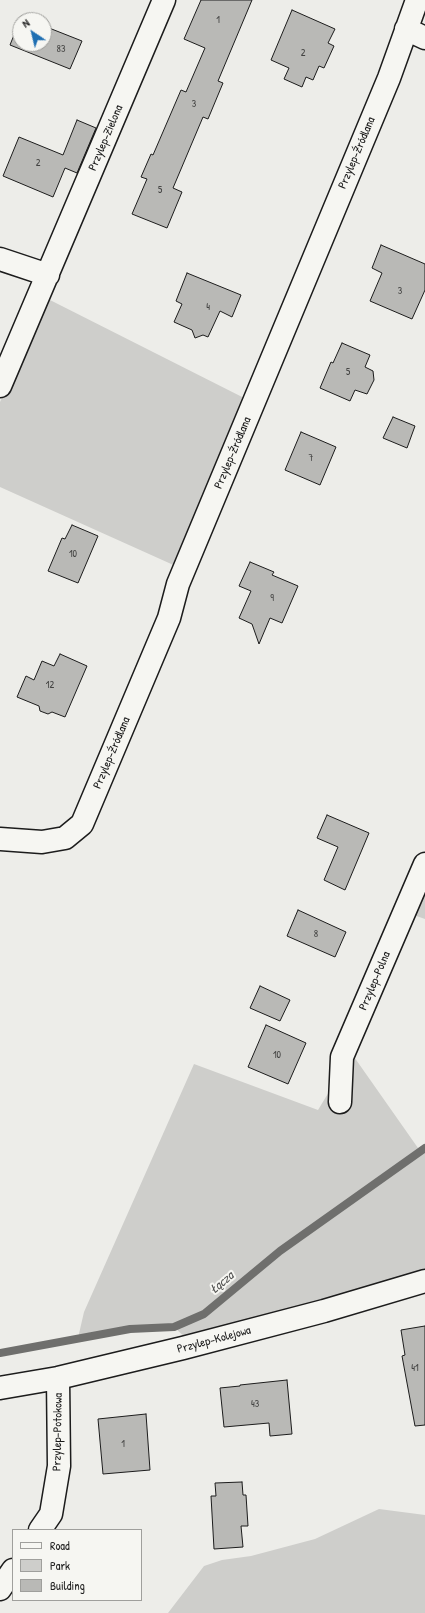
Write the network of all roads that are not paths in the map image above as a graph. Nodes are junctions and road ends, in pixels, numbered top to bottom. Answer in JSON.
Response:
{"nodes":[{"id":1,"x":164,"y":0,"type":"edge"},
{"id":2,"x":417,"y":0,"type":"edge"},
{"id":3,"x":416,"y":34,"type":"edge"},
{"id":4,"x":0,"y":259,"type":"edge"},
{"id":5,"x":48,"y":275,"type":"junction"},
{"id":6,"x":0,"y":386,"type":"edge"},
{"id":7,"x":0,"y":839,"type":"edge"},
{"id":8,"x":425,"y":864,"type":"edge"},
{"id":9,"x":340,"y":1102,"type":"dead end"},
{"id":10,"x":425,"y":1281,"type":"edge"},
{"id":11,"x":58,"y":1378,"type":"junction"},
{"id":12,"x":0,"y":1388,"type":"edge"},
{"id":13,"x":41,"y":1529,"type":"edge"},
{"id":14,"x":12,"y":1571,"type":"edge"},
{"id":15,"x":0,"y":1589,"type":"edge"}],
"edges":[{"from":1,"to":5,"type":"street","name":"Przylep-Zielona"},
{"from":2,"to":3,"type":"street","name":"Przylep-Źródlana"},
{"from":3,"to":7,"type":"street","name":"Przylep-Źródlana"},
{"from":4,"to":5,"type":"street"},
{"from":5,"to":6,"type":"street","name":"Przylep-Zielona"},
{"from":8,"to":9,"type":"street","name":"Przylep-Polna"},
{"from":10,"to":11,"type":"street","name":"Przylep-Kolejowa"},
{"from":11,"to":12,"type":"street","name":"Przylep-Kolejowa"},
{"from":11,"to":13,"type":"street","name":"Przylep-Potokowa"},
{"from":14,"to":15,"type":"street"}]}
